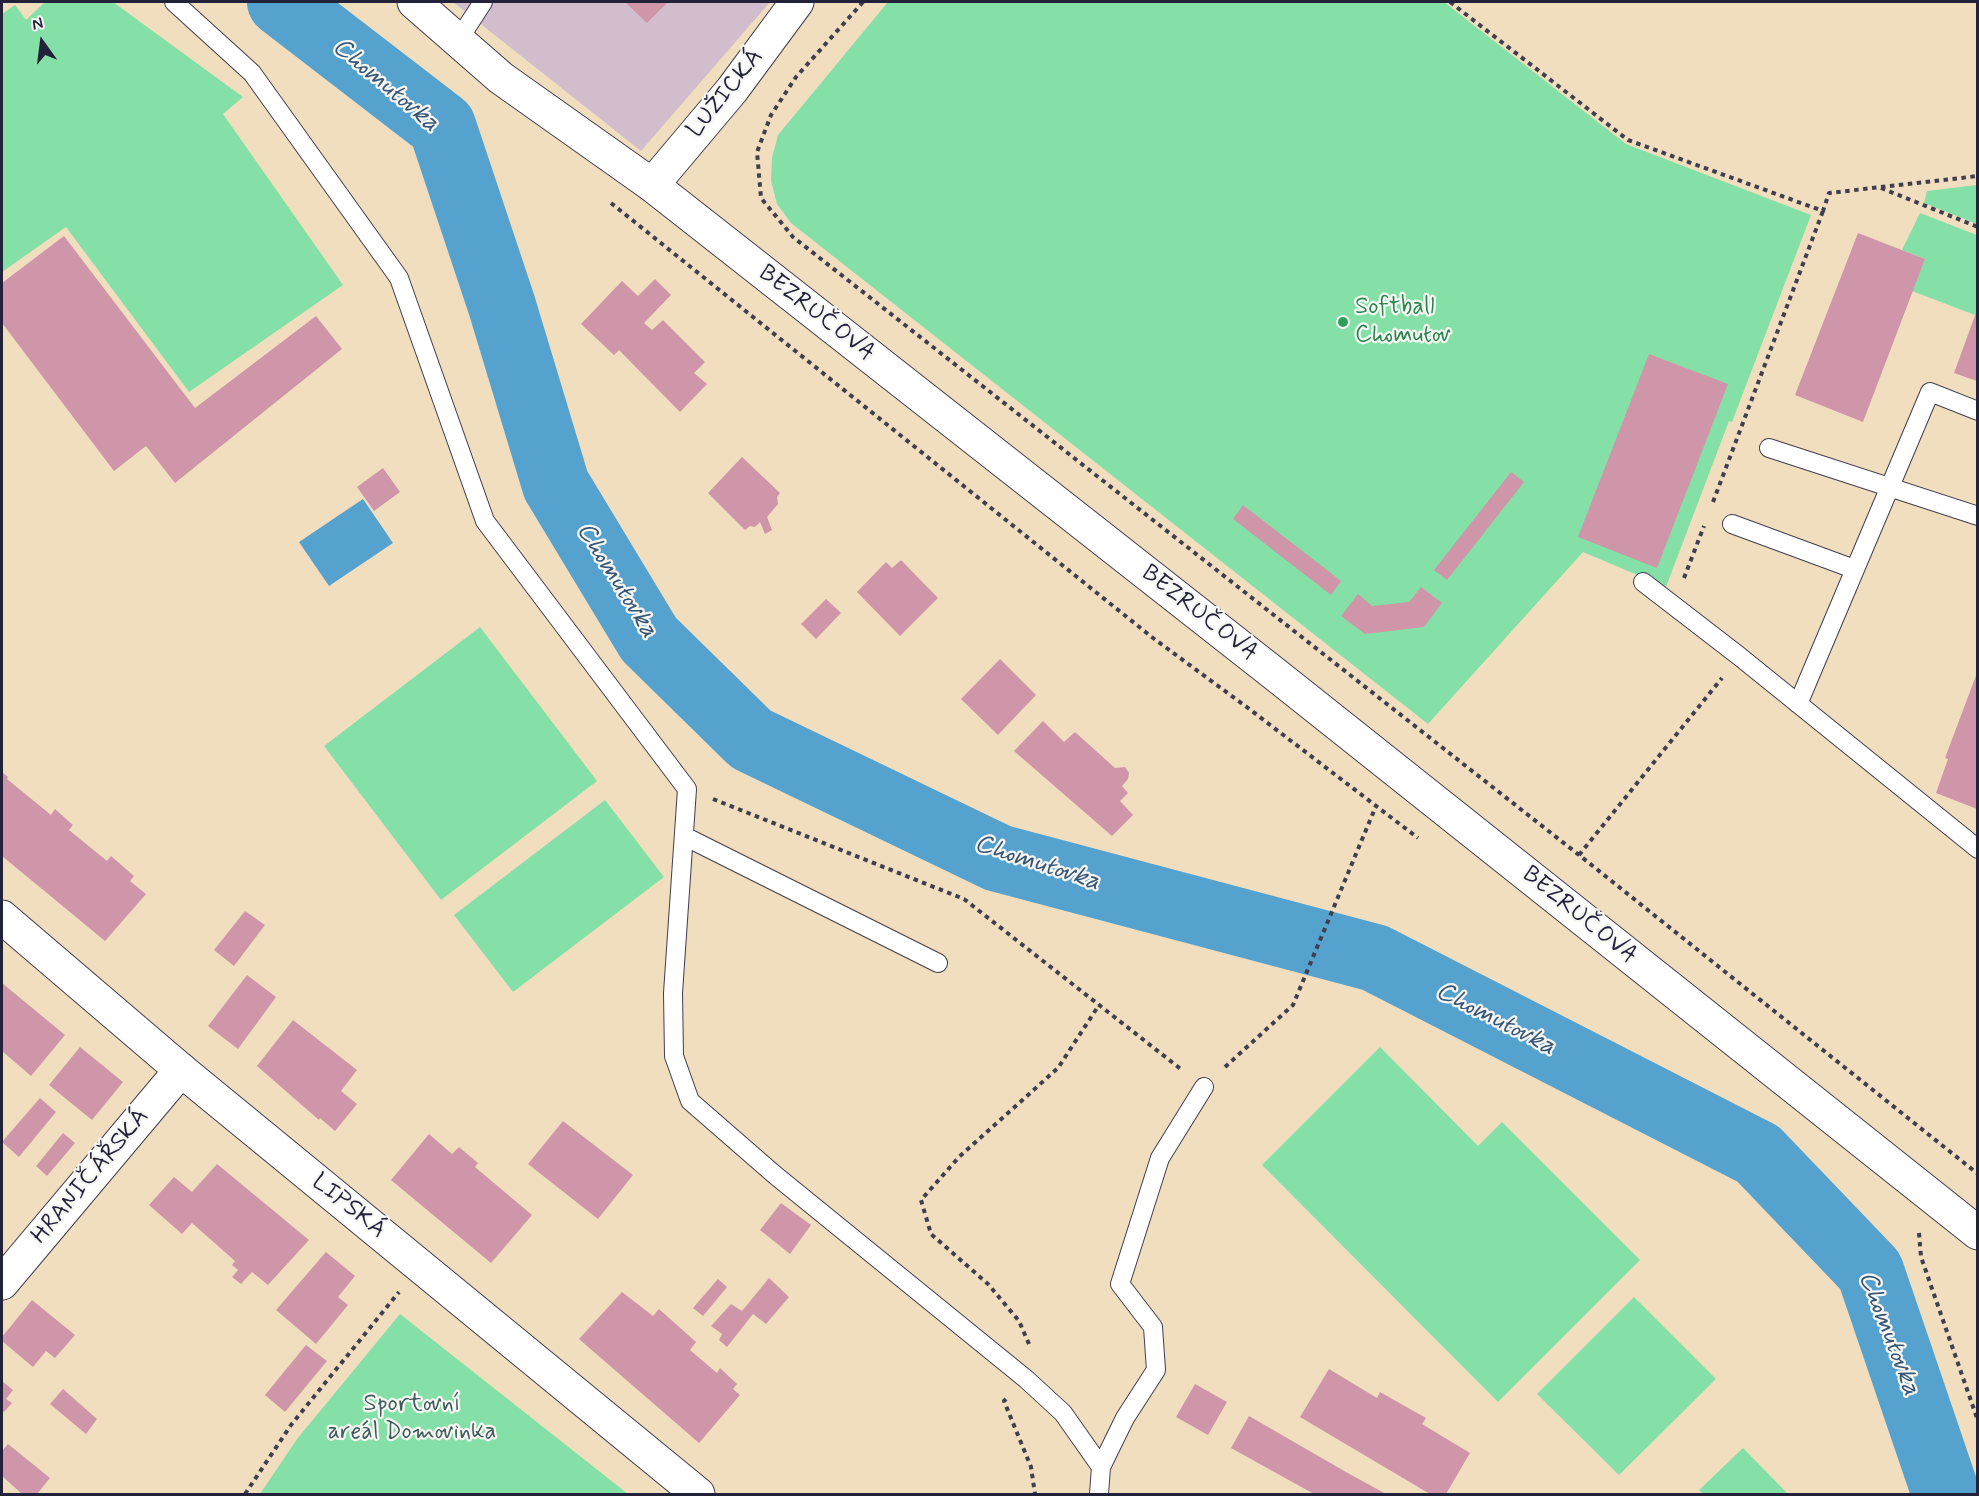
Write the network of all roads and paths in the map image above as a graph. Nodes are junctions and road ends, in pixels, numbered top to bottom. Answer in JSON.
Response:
{"nodes":[{"id":1,"x":174,"y":2,"type":"edge"},
{"id":2,"x":414,"y":2,"type":"edge"},
{"id":3,"x":483,"y":2,"type":"edge"},
{"id":4,"x":797,"y":2,"type":"edge"},
{"id":5,"x":863,"y":2,"type":"edge"},
{"id":6,"x":1450,"y":2,"type":"edge"},
{"id":7,"x":459,"y":39,"type":"junction"},
{"id":8,"x":1977,"y":176,"type":"edge"},
{"id":9,"x":652,"y":185,"type":"junction"},
{"id":10,"x":1879,"y":188,"type":"junction"},
{"id":11,"x":608,"y":201,"type":"dead end"},
{"id":12,"x":1823,"y":211,"type":"junction"},
{"id":13,"x":1977,"y":226,"type":"edge"},
{"id":14,"x":1977,"y":411,"type":"edge"},
{"id":15,"x":1769,"y":448,"type":"dead end"},
{"id":16,"x":1889,"y":487,"type":"junction"},
{"id":17,"x":1711,"y":507,"type":"dead end"},
{"id":18,"x":1977,"y":516,"type":"edge"},
{"id":19,"x":1707,"y":518,"type":"dead end"},
{"id":20,"x":1732,"y":524,"type":"dead end"},
{"id":21,"x":1854,"y":570,"type":"junction"},
{"id":22,"x":1643,"y":582,"type":"dead end"},
{"id":23,"x":1673,"y":606,"type":"junction"},
{"id":24,"x":1739,"y":656,"type":"junction"},
{"id":25,"x":1798,"y":704,"type":"junction"},
{"id":26,"x":687,"y":789,"type":"junction"},
{"id":27,"x":1376,"y":806,"type":"junction"},
{"id":28,"x":684,"y":836,"type":"junction"},
{"id":29,"x":1425,"y":843,"type":"dead end"},
{"id":30,"x":1977,"y":849,"type":"edge"},
{"id":31,"x":1579,"y":855,"type":"junction"},
{"id":32,"x":2,"y":917,"type":"edge"},
{"id":33,"x":938,"y":963,"type":"dead end"},
{"id":34,"x":1099,"y":1005,"type":"junction"},
{"id":35,"x":181,"y":1071,"type":"junction"},
{"id":36,"x":1204,"y":1087,"type":"junction"},
{"id":37,"x":1977,"y":1174,"type":"edge"},
{"id":38,"x":1910,"y":1227,"type":"dead end"},
{"id":39,"x":1977,"y":1233,"type":"edge"},
{"id":40,"x":420,"y":1266,"type":"junction"},
{"id":41,"x":2,"y":1283,"type":"edge"},
{"id":42,"x":1026,"y":1379,"type":"junction"},
{"id":43,"x":1977,"y":1421,"type":"edge"},
{"id":44,"x":1101,"y":1467,"type":"junction"},
{"id":45,"x":245,"y":1494,"type":"edge"},
{"id":46,"x":698,"y":1494,"type":"edge"},
{"id":47,"x":1035,"y":1494,"type":"edge"},
{"id":48,"x":1099,"y":1494,"type":"edge"}],
"edges":[{"from":1,"to":26,"type":"lane"},
{"from":2,"to":7,"type":"street","name":"BEZRUČOVA"},
{"from":3,"to":7,"type":"lane"},
{"from":4,"to":9,"type":"street","name":"LUŽICKÁ"},
{"from":5,"to":31,"type":"path"},
{"from":6,"to":12,"type":"path"},
{"from":7,"to":9,"type":"street","name":"BEZRUČOVA"},
{"from":8,"to":10,"type":"path"},
{"from":9,"to":39,"type":"street","name":"BEZRUČOVA"},
{"from":10,"to":12,"type":"path"},
{"from":10,"to":13,"type":"path"},
{"from":11,"to":27,"type":"path"},
{"from":12,"to":17,"type":"path"},
{"from":14,"to":16,"type":"lane"},
{"from":15,"to":16,"type":"lane"},
{"from":16,"to":18,"type":"lane"},
{"from":16,"to":21,"type":"lane"},
{"from":19,"to":23,"type":"path"},
{"from":20,"to":21,"type":"lane"},
{"from":21,"to":25,"type":"lane"},
{"from":22,"to":23,"type":"lane"},
{"from":23,"to":24,"type":"lane"},
{"from":24,"to":25,"type":"lane"},
{"from":24,"to":31,"type":"path"},
{"from":25,"to":30,"type":"lane"},
{"from":26,"to":28,"type":"lane"},
{"from":26,"to":34,"type":"path"},
{"from":27,"to":29,"type":"path"},
{"from":27,"to":36,"type":"path"},
{"from":28,"to":33,"type":"lane"},
{"from":28,"to":42,"type":"lane"},
{"from":31,"to":37,"type":"path"},
{"from":32,"to":35,"type":"street","name":"LIPSKÁ"},
{"from":34,"to":36,"type":"path"},
{"from":34,"to":42,"type":"path"},
{"from":35,"to":40,"type":"street","name":"LIPSKÁ"},
{"from":35,"to":41,"type":"street","name":"HRANIČÁŘSKÁ"},
{"from":36,"to":44,"type":"lane"},
{"from":38,"to":43,"type":"path"},
{"from":40,"to":45,"type":"path"},
{"from":40,"to":46,"type":"street","name":"LIPSKÁ"},
{"from":42,"to":44,"type":"lane"},
{"from":42,"to":47,"type":"path"},
{"from":44,"to":48,"type":"lane"}]}
